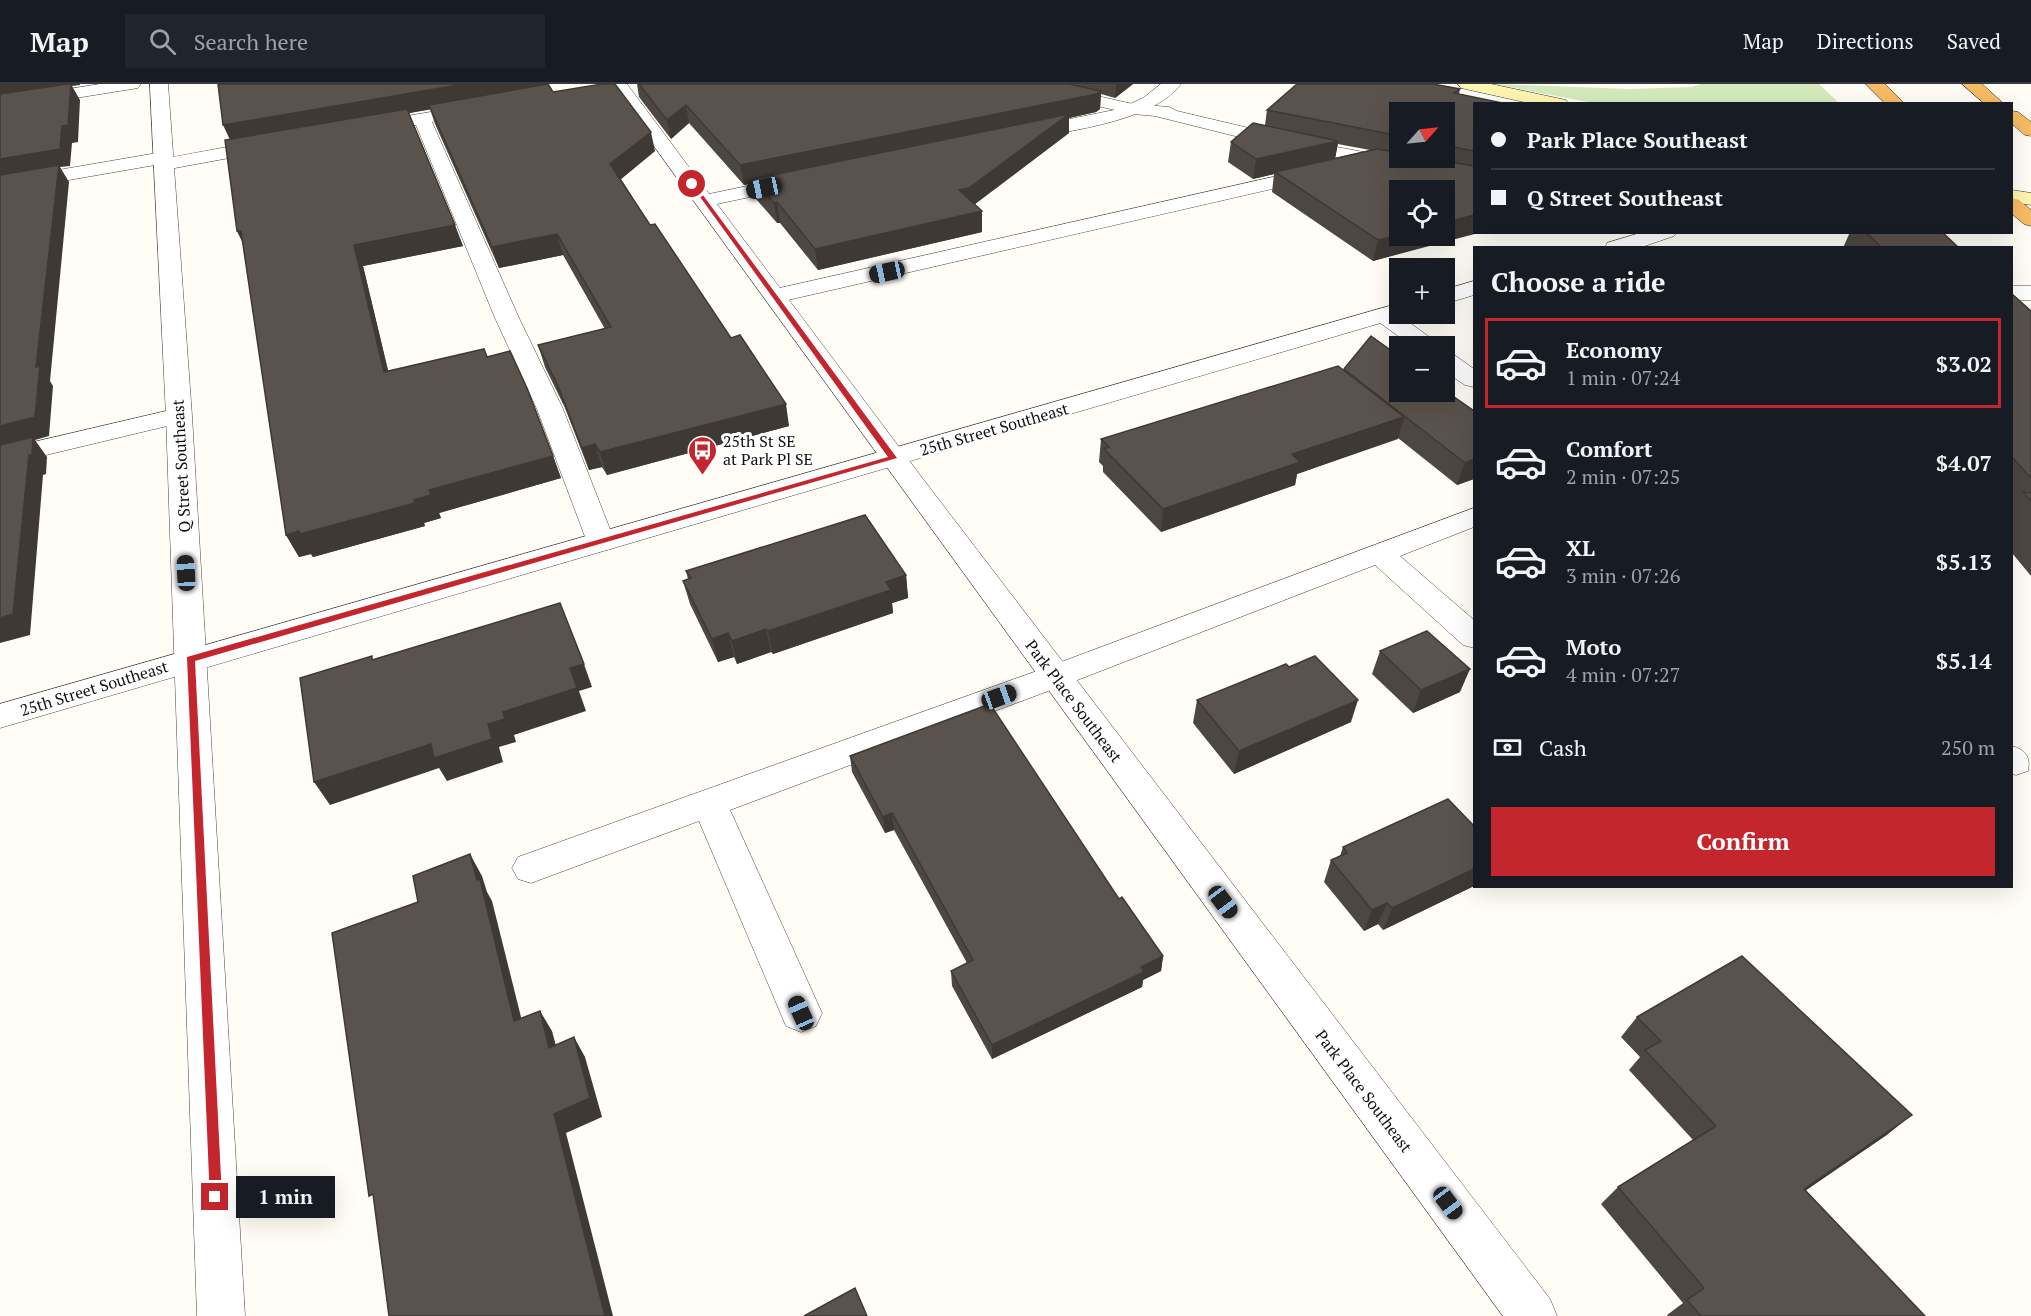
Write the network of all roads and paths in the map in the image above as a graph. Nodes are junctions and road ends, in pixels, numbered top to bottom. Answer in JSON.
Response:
{"nodes":[{"id":1,"x":132,"y":84,"type":"edge"},
{"id":2,"x":159,"y":84,"type":"edge"},
{"id":3,"x":1021,"y":84,"type":"edge"},
{"id":4,"x":1172,"y":84,"type":"edge"},
{"id":5,"x":1467,"y":84,"type":"edge"},
{"id":6,"x":1858,"y":84,"type":"edge"},
{"id":7,"x":1875,"y":84,"type":"edge"},
{"id":8,"x":1971,"y":84,"type":"edge"},
{"id":9,"x":611,"y":85,"type":"edge"},
{"id":10,"x":1551,"y":102,"type":"edge"},
{"id":11,"x":1870,"y":102,"type":"edge"},
{"id":12,"x":1895,"y":102,"type":"edge"},
{"id":13,"x":1994,"y":102,"type":"edge"},
{"id":14,"x":0,"y":105,"type":"edge"},
{"id":15,"x":492,"y":106,"type":"edge"},
{"id":16,"x":1133,"y":109,"type":"junction"},
{"id":17,"x":1156,"y":111,"type":"junction"},
{"id":18,"x":1213,"y":116,"type":"dead end"},
{"id":19,"x":2013,"y":117,"type":"edge"},
{"id":20,"x":422,"y":119,"type":"junction"},
{"id":21,"x":353,"y":131,"type":"edge"},
{"id":22,"x":2031,"y":131,"type":"edge"},
{"id":23,"x":1012,"y":137,"type":"edge"},
{"id":24,"x":285,"y":143,"type":"edge"},
{"id":25,"x":1373,"y":160,"type":"junction"},
{"id":26,"x":164,"y":161,"type":"junction"},
{"id":27,"x":820,"y":177,"type":"edge"},
{"id":28,"x":1473,"y":179,"type":"edge"},
{"id":29,"x":0,"y":186,"type":"edge"},
{"id":30,"x":705,"y":201,"type":"junction"},
{"id":31,"x":1660,"y":234,"type":"edge"},
{"id":32,"x":1622,"y":246,"type":"edge"},
{"id":33,"x":1473,"y":288,"type":"edge"},
{"id":34,"x":2013,"y":293,"type":"edge"},
{"id":35,"x":2031,"y":293,"type":"edge"},
{"id":36,"x":1455,"y":294,"type":"edge"},
{"id":37,"x":774,"y":296,"type":"junction"},
{"id":38,"x":1389,"y":314,"type":"edge"},
{"id":39,"x":1404,"y":324,"type":"edge"},
{"id":40,"x":1416,"y":336,"type":"edge"},
{"id":41,"x":1455,"y":367,"type":"edge"},
{"id":42,"x":1473,"y":379,"type":"edge"},
{"id":43,"x":179,"y":416,"type":"junction"},
{"id":44,"x":0,"y":458,"type":"edge"},
{"id":45,"x":893,"y":458,"type":"junction"},
{"id":46,"x":1473,"y":517,"type":"edge"},
{"id":47,"x":601,"y":542,"type":"junction"},
{"id":48,"x":1379,"y":553,"type":"junction"},
{"id":49,"x":1473,"y":636,"type":"edge"},
{"id":50,"x":190,"y":659,"type":"junction"},
{"id":51,"x":1056,"y":676,"type":"junction"},
{"id":52,"x":0,"y":716,"type":"edge"},
{"id":53,"x":709,"y":803,"type":"junction"},
{"id":54,"x":531,"y":868,"type":"dead end"},
{"id":55,"x":801,"y":1013,"type":"dead end"},
{"id":56,"x":221,"y":1316,"type":"edge"},
{"id":57,"x":1533,"y":1316,"type":"edge"}],
"edges":[{"from":1,"to":14,"type":"street"},
{"from":2,"to":26,"type":"street","name":"Q Street Southeast"},
{"from":3,"to":16,"type":"street"},
{"from":4,"to":16,"type":"street"},
{"from":5,"to":10,"type":"main road"},
{"from":6,"to":11,"type":"highway"},
{"from":7,"to":12,"type":"highway"},
{"from":8,"to":13,"type":"highway"},
{"from":9,"to":30,"type":"street","name":"Park Place Southeast"},
{"from":15,"to":20,"type":"street"},
{"from":16,"to":17,"type":"street"},
{"from":16,"to":23,"type":"street"},
{"from":17,"to":18,"type":"street"},
{"from":17,"to":25,"type":"street"},
{"from":19,"to":22,"type":"highway"},
{"from":20,"to":21,"type":"street"},
{"from":20,"to":47,"type":"street"},
{"from":24,"to":26,"type":"street"},
{"from":25,"to":28,"type":"street"},
{"from":25,"to":37,"type":"street"},
{"from":26,"to":29,"type":"street"},
{"from":26,"to":43,"type":"street","name":"Q Street Southeast"},
{"from":27,"to":30,"type":"street"},
{"from":30,"to":37,"type":"street","name":"Park Place Southeast"},
{"from":31,"to":32,"type":"street"},
{"from":33,"to":36,"type":"street"},
{"from":34,"to":35,"type":"street"},
{"from":37,"to":45,"type":"street","name":"Park Place Southeast"},
{"from":38,"to":45,"type":"street","name":"25th Street Southeast"},
{"from":39,"to":40,"type":"street"},
{"from":41,"to":42,"type":"street"},
{"from":43,"to":44,"type":"street"},
{"from":43,"to":50,"type":"street","name":"Q Street Southeast"},
{"from":45,"to":47,"type":"street","name":"25th Street Southeast"},
{"from":45,"to":51,"type":"street","name":"Park Place Southeast"},
{"from":46,"to":48,"type":"street"},
{"from":47,"to":50,"type":"street","name":"25th Street Southeast"},
{"from":48,"to":49,"type":"street"},
{"from":48,"to":51,"type":"street"},
{"from":50,"to":52,"type":"street","name":"25th Street Southeast"},
{"from":50,"to":56,"type":"street","name":"Q Street Southeast"},
{"from":51,"to":53,"type":"street"},
{"from":51,"to":57,"type":"street","name":"Park Place Southeast"},
{"from":53,"to":54,"type":"street"},
{"from":53,"to":55,"type":"street"}]}
